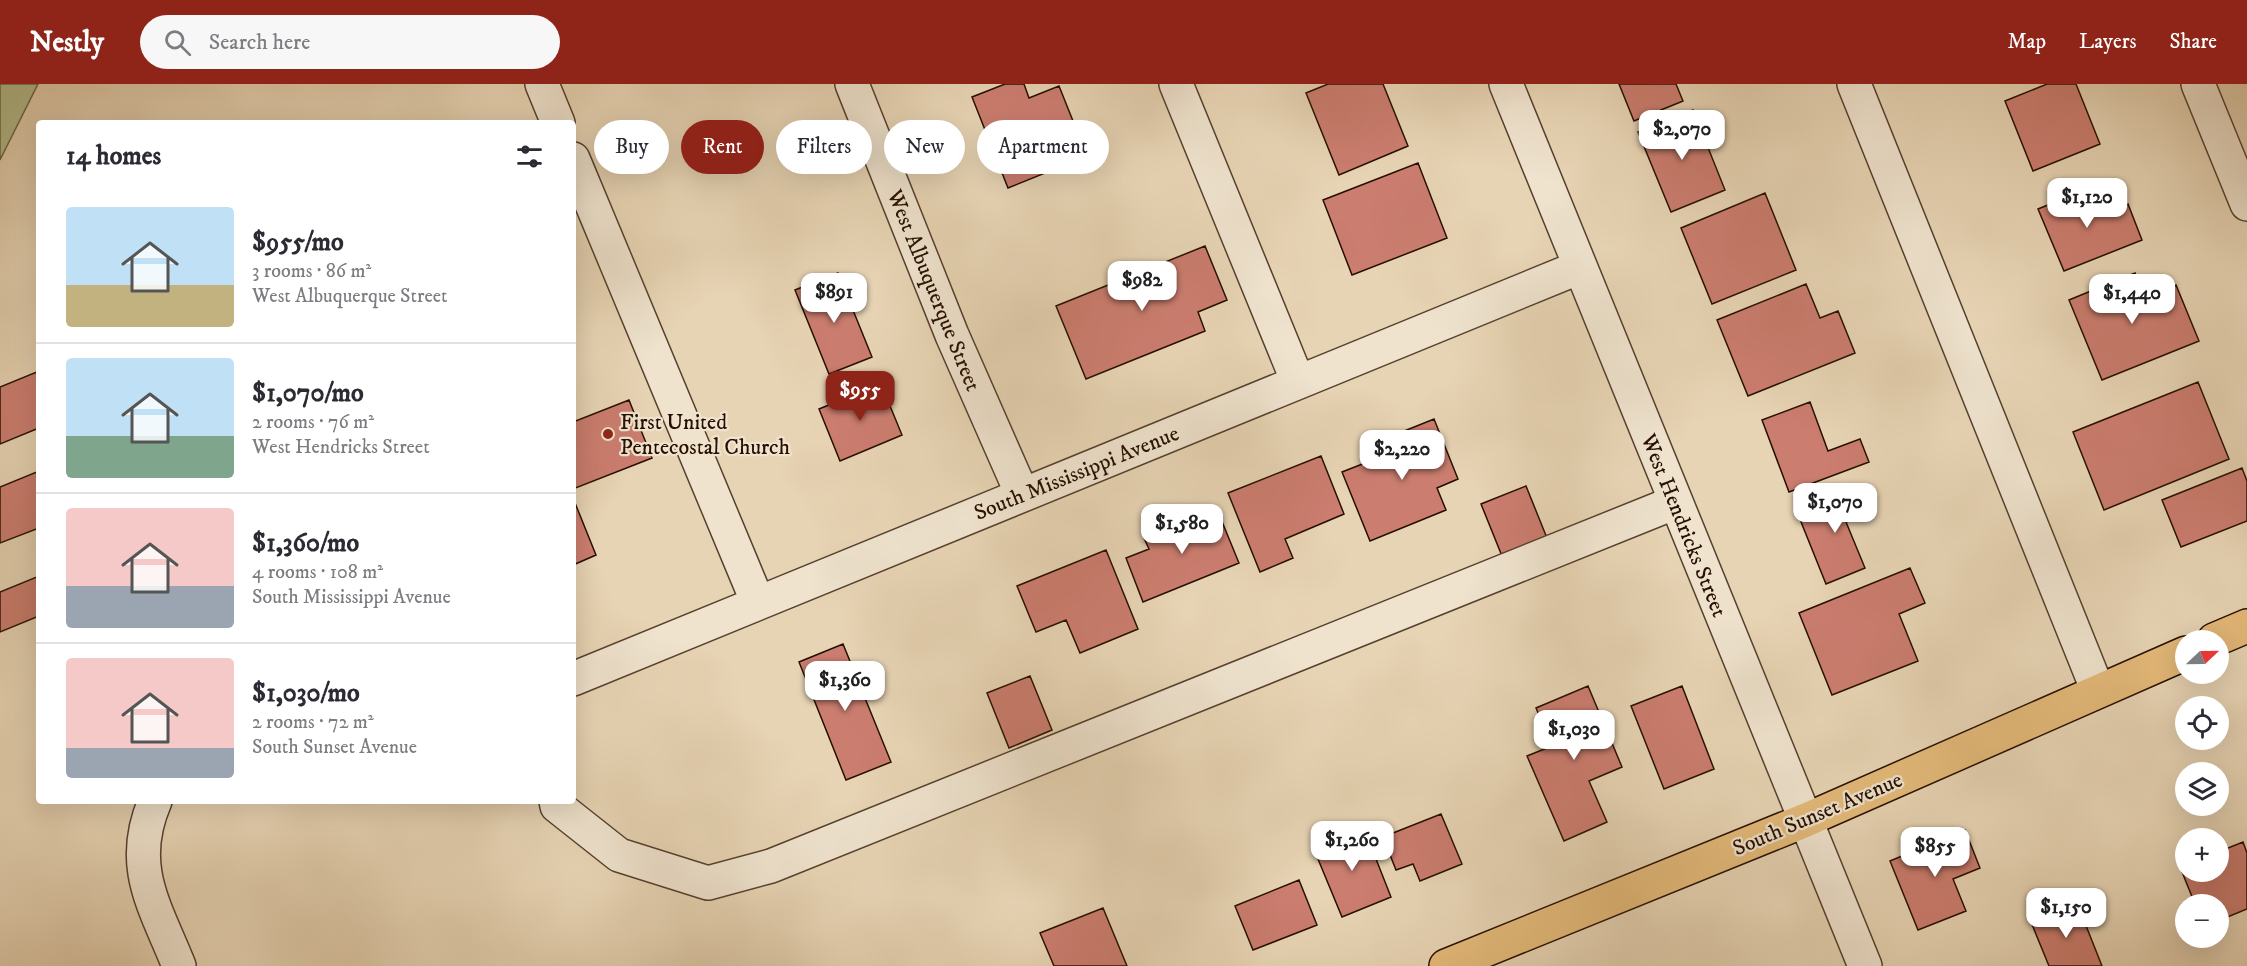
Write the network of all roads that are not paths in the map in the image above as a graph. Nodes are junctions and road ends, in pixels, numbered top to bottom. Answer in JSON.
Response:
{"nodes":[{"id":1,"x":542,"y":84,"type":"edge"},
{"id":2,"x":852,"y":84,"type":"edge"},
{"id":3,"x":1176,"y":84,"type":"edge"},
{"id":4,"x":1506,"y":84,"type":"edge"},
{"id":5,"x":1854,"y":84,"type":"edge"},
{"id":6,"x":2198,"y":84,"type":"edge"},
{"id":7,"x":557,"y":120,"type":"edge"},
{"id":8,"x":576,"y":166,"type":"edge"},
{"id":9,"x":2247,"y":204,"type":"edge"},
{"id":10,"x":1580,"y":267,"type":"junction"},
{"id":11,"x":1298,"y":382,"type":"junction"},
{"id":12,"x":1022,"y":494,"type":"junction"},
{"id":13,"x":1676,"y":502,"type":"junction"},
{"id":14,"x":758,"y":603,"type":"junction"},
{"id":15,"x":2247,"y":626,"type":"edge"},
{"id":16,"x":2229,"y":634,"type":"edge"},
{"id":17,"x":2175,"y":658,"type":"edge"},
{"id":18,"x":576,"y":678,"type":"edge"},
{"id":19,"x":2098,"y":691,"type":"junction"},
{"id":20,"x":153,"y":804,"type":"edge"},
{"id":21,"x":556,"y":804,"type":"edge"},
{"id":22,"x":1806,"y":820,"type":"junction"},
{"id":23,"x":179,"y":966,"type":"edge"},
{"id":24,"x":1446,"y":966,"type":"edge"},
{"id":25,"x":1865,"y":966,"type":"edge"}],
"edges":[{"from":1,"to":7,"type":"street"},
{"from":2,"to":12,"type":"street","name":"West Albuquerque Street"},
{"from":3,"to":11,"type":"street"},
{"from":4,"to":10,"type":"street","name":"West Hendricks Street"},
{"from":5,"to":19,"type":"street"},
{"from":6,"to":9,"type":"street"},
{"from":8,"to":14,"type":"street"},
{"from":10,"to":11,"type":"street","name":"South Mississippi Avenue"},
{"from":10,"to":13,"type":"street","name":"West Hendricks Street"},
{"from":11,"to":12,"type":"street","name":"South Mississippi Avenue"},
{"from":12,"to":14,"type":"street","name":"South Mississippi Avenue"},
{"from":13,"to":21,"type":"street"},
{"from":13,"to":22,"type":"street","name":"West Hendricks Street"},
{"from":14,"to":18,"type":"street","name":"South Mississippi Avenue"},
{"from":15,"to":16,"type":"main road"},
{"from":17,"to":19,"type":"main road","name":"South Sunset Avenue"},
{"from":19,"to":22,"type":"main road","name":"South Sunset Avenue"},
{"from":20,"to":23,"type":"street"},
{"from":22,"to":24,"type":"main road","name":"South Sunset Avenue"},
{"from":22,"to":25,"type":"street","name":"West Hendricks Street"}]}
